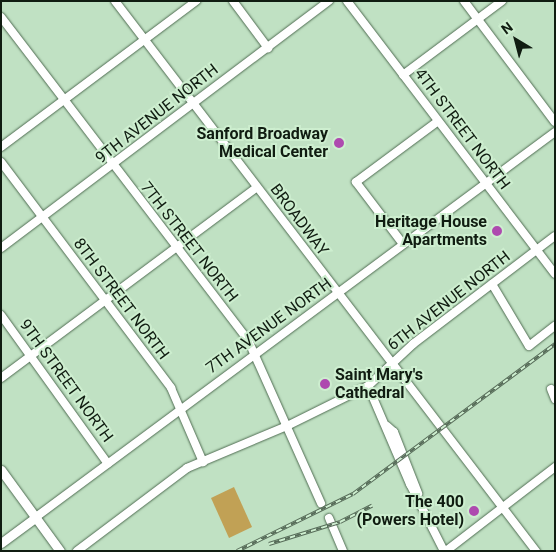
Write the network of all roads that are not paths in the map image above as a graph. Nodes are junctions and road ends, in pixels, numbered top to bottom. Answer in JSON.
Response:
{"nodes":[{"id":1,"x":115,"y":1,"type":"edge"},
{"id":2,"x":196,"y":1,"type":"edge"},
{"id":3,"x":233,"y":1,"type":"edge"},
{"id":4,"x":329,"y":1,"type":"edge"},
{"id":5,"x":347,"y":1,"type":"edge"},
{"id":6,"x":464,"y":1,"type":"edge"},
{"id":7,"x":502,"y":1,"type":"edge"},
{"id":8,"x":1,"y":17,"type":"edge"},
{"id":9,"x":477,"y":19,"type":"junction"},
{"id":10,"x":144,"y":40,"type":"junction"},
{"id":11,"x":268,"y":48,"type":"junction"},
{"id":12,"x":403,"y":75,"type":"junction"},
{"id":13,"x":64,"y":99,"type":"junction"},
{"id":14,"x":192,"y":104,"type":"junction"},
{"id":15,"x":438,"y":121,"type":"junction"},
{"id":16,"x":555,"y":122,"type":"edge"},
{"id":17,"x":555,"y":132,"type":"edge"},
{"id":18,"x":1,"y":147,"type":"edge"},
{"id":19,"x":1,"y":162,"type":"edge"},
{"id":20,"x":113,"y":166,"type":"junction"},
{"id":21,"x":485,"y":183,"type":"junction"},
{"id":22,"x":257,"y":187,"type":"junction"},
{"id":23,"x":43,"y":217,"type":"junction"},
{"id":24,"x":555,"y":236,"type":"edge"},
{"id":25,"x":403,"y":244,"type":"junction"},
{"id":26,"x":1,"y":248,"type":"edge"},
{"id":27,"x":176,"y":248,"type":"junction"},
{"id":28,"x":537,"y":250,"type":"junction"},
{"id":29,"x":555,"y":274,"type":"edge"},
{"id":30,"x":492,"y":284,"type":"junction"},
{"id":31,"x":338,"y":294,"type":"junction"},
{"id":32,"x":105,"y":300,"type":"junction"},
{"id":33,"x":1,"y":315,"type":"edge"},
{"id":34,"x":555,"y":326,"type":"edge"},
{"id":35,"x":255,"y":354,"type":"junction"},
{"id":36,"x":30,"y":356,"type":"junction"},
{"id":37,"x":391,"y":363,"type":"junction"},
{"id":38,"x":1,"y":378,"type":"edge"},
{"id":39,"x":368,"y":386,"type":"junction"},
{"id":40,"x":551,"y":389,"type":"dead end"},
{"id":41,"x":555,"y":399,"type":"edge"},
{"id":42,"x":181,"y":410,"type":"junction"},
{"id":43,"x":287,"y":426,"type":"junction"},
{"id":44,"x":202,"y":462,"type":"junction"},
{"id":45,"x":108,"y":464,"type":"junction"},
{"id":46,"x":555,"y":467,"type":"edge"},
{"id":47,"x":1,"y":470,"type":"edge"},
{"id":48,"x":321,"y":503,"type":"dead end"},
{"id":49,"x":502,"y":507,"type":"junction"},
{"id":50,"x":36,"y":517,"type":"junction"},
{"id":51,"x":329,"y":518,"type":"dead end"},
{"id":52,"x":1,"y":544,"type":"edge"},
{"id":53,"x":60,"y":551,"type":"edge"},
{"id":54,"x":77,"y":551,"type":"edge"},
{"id":55,"x":343,"y":551,"type":"edge"},
{"id":56,"x":445,"y":551,"type":"edge"},
{"id":57,"x":536,"y":551,"type":"edge"}],
"edges":[{"from":1,"to":10,"type":"street","name":"BROADWAY"},
{"from":2,"to":10,"type":"street"},
{"from":3,"to":11,"type":"street"},
{"from":4,"to":11,"type":"street","name":"9TH AVENUE NORTH"},
{"from":5,"to":12,"type":"street","name":"4TH STREET NORTH"},
{"from":6,"to":9,"type":"street"},
{"from":7,"to":9,"type":"street"},
{"from":8,"to":13,"type":"street","name":"7TH STREET NORTH"},
{"from":9,"to":12,"type":"street"},
{"from":9,"to":16,"type":"street"},
{"from":10,"to":13,"type":"street"},
{"from":10,"to":14,"type":"street","name":"BROADWAY"},
{"from":11,"to":14,"type":"street","name":"9TH AVENUE NORTH"},
{"from":12,"to":15,"type":"street","name":"4TH STREET NORTH"},
{"from":13,"to":18,"type":"street"},
{"from":13,"to":20,"type":"street","name":"7TH STREET NORTH"},
{"from":14,"to":20,"type":"street","name":"9TH AVENUE NORTH"},
{"from":14,"to":22,"type":"street","name":"BROADWAY"},
{"from":15,"to":21,"type":"street","name":"4TH STREET NORTH"},
{"from":15,"to":25,"type":"street"},
{"from":17,"to":21,"type":"street","name":"7TH AVENUE NORTH"},
{"from":19,"to":23,"type":"street","name":"8TH STREET NORTH"},
{"from":20,"to":23,"type":"street","name":"9TH AVENUE NORTH"},
{"from":20,"to":27,"type":"street","name":"7TH STREET NORTH"},
{"from":21,"to":25,"type":"street","name":"7TH AVENUE NORTH"},
{"from":21,"to":28,"type":"street","name":"4TH STREET NORTH"},
{"from":22,"to":27,"type":"street"},
{"from":22,"to":31,"type":"street","name":"BROADWAY"},
{"from":23,"to":26,"type":"street","name":"9TH AVENUE NORTH"},
{"from":23,"to":32,"type":"street","name":"8TH STREET NORTH"},
{"from":24,"to":28,"type":"street","name":"6TH AVENUE NORTH"},
{"from":25,"to":31,"type":"street","name":"7TH AVENUE NORTH"},
{"from":27,"to":32,"type":"street"},
{"from":27,"to":35,"type":"street","name":"7TH STREET NORTH"},
{"from":28,"to":29,"type":"street","name":"4TH STREET NORTH"},
{"from":28,"to":30,"type":"street","name":"6TH AVENUE NORTH"},
{"from":30,"to":34,"type":"street"},
{"from":30,"to":37,"type":"street","name":"6TH AVENUE NORTH"},
{"from":31,"to":35,"type":"street","name":"7TH AVENUE NORTH"},
{"from":31,"to":37,"type":"street","name":"BROADWAY"},
{"from":32,"to":36,"type":"street"},
{"from":32,"to":42,"type":"street","name":"8TH STREET NORTH"},
{"from":33,"to":36,"type":"street","name":"9TH STREET NORTH"},
{"from":35,"to":42,"type":"street","name":"7TH AVENUE NORTH"},
{"from":35,"to":43,"type":"street","name":"7TH STREET NORTH"},
{"from":36,"to":38,"type":"street"},
{"from":36,"to":45,"type":"street","name":"9TH STREET NORTH"},
{"from":37,"to":39,"type":"street","name":"6TH AVENUE NORTH"},
{"from":37,"to":49,"type":"street","name":"BROADWAY"},
{"from":39,"to":43,"type":"street","name":"6TH AVENUE NORTH"},
{"from":39,"to":56,"type":"street"},
{"from":40,"to":41,"type":"street"},
{"from":42,"to":44,"type":"street","name":"8TH STREET NORTH"},
{"from":42,"to":45,"type":"street","name":"7TH AVENUE NORTH"},
{"from":43,"to":44,"type":"street","name":"6TH AVENUE NORTH"},
{"from":43,"to":48,"type":"street","name":"7TH STREET NORTH"},
{"from":44,"to":54,"type":"street","name":"6TH AVENUE NORTH"},
{"from":45,"to":50,"type":"street","name":"7TH AVENUE NORTH"},
{"from":46,"to":49,"type":"street"},
{"from":47,"to":50,"type":"main road"},
{"from":49,"to":56,"type":"street"},
{"from":49,"to":57,"type":"street","name":"BROADWAY"},
{"from":50,"to":52,"type":"main road","name":"7TH AVENUE NORTH"},
{"from":50,"to":53,"type":"main road"},
{"from":51,"to":55,"type":"street"}]}
